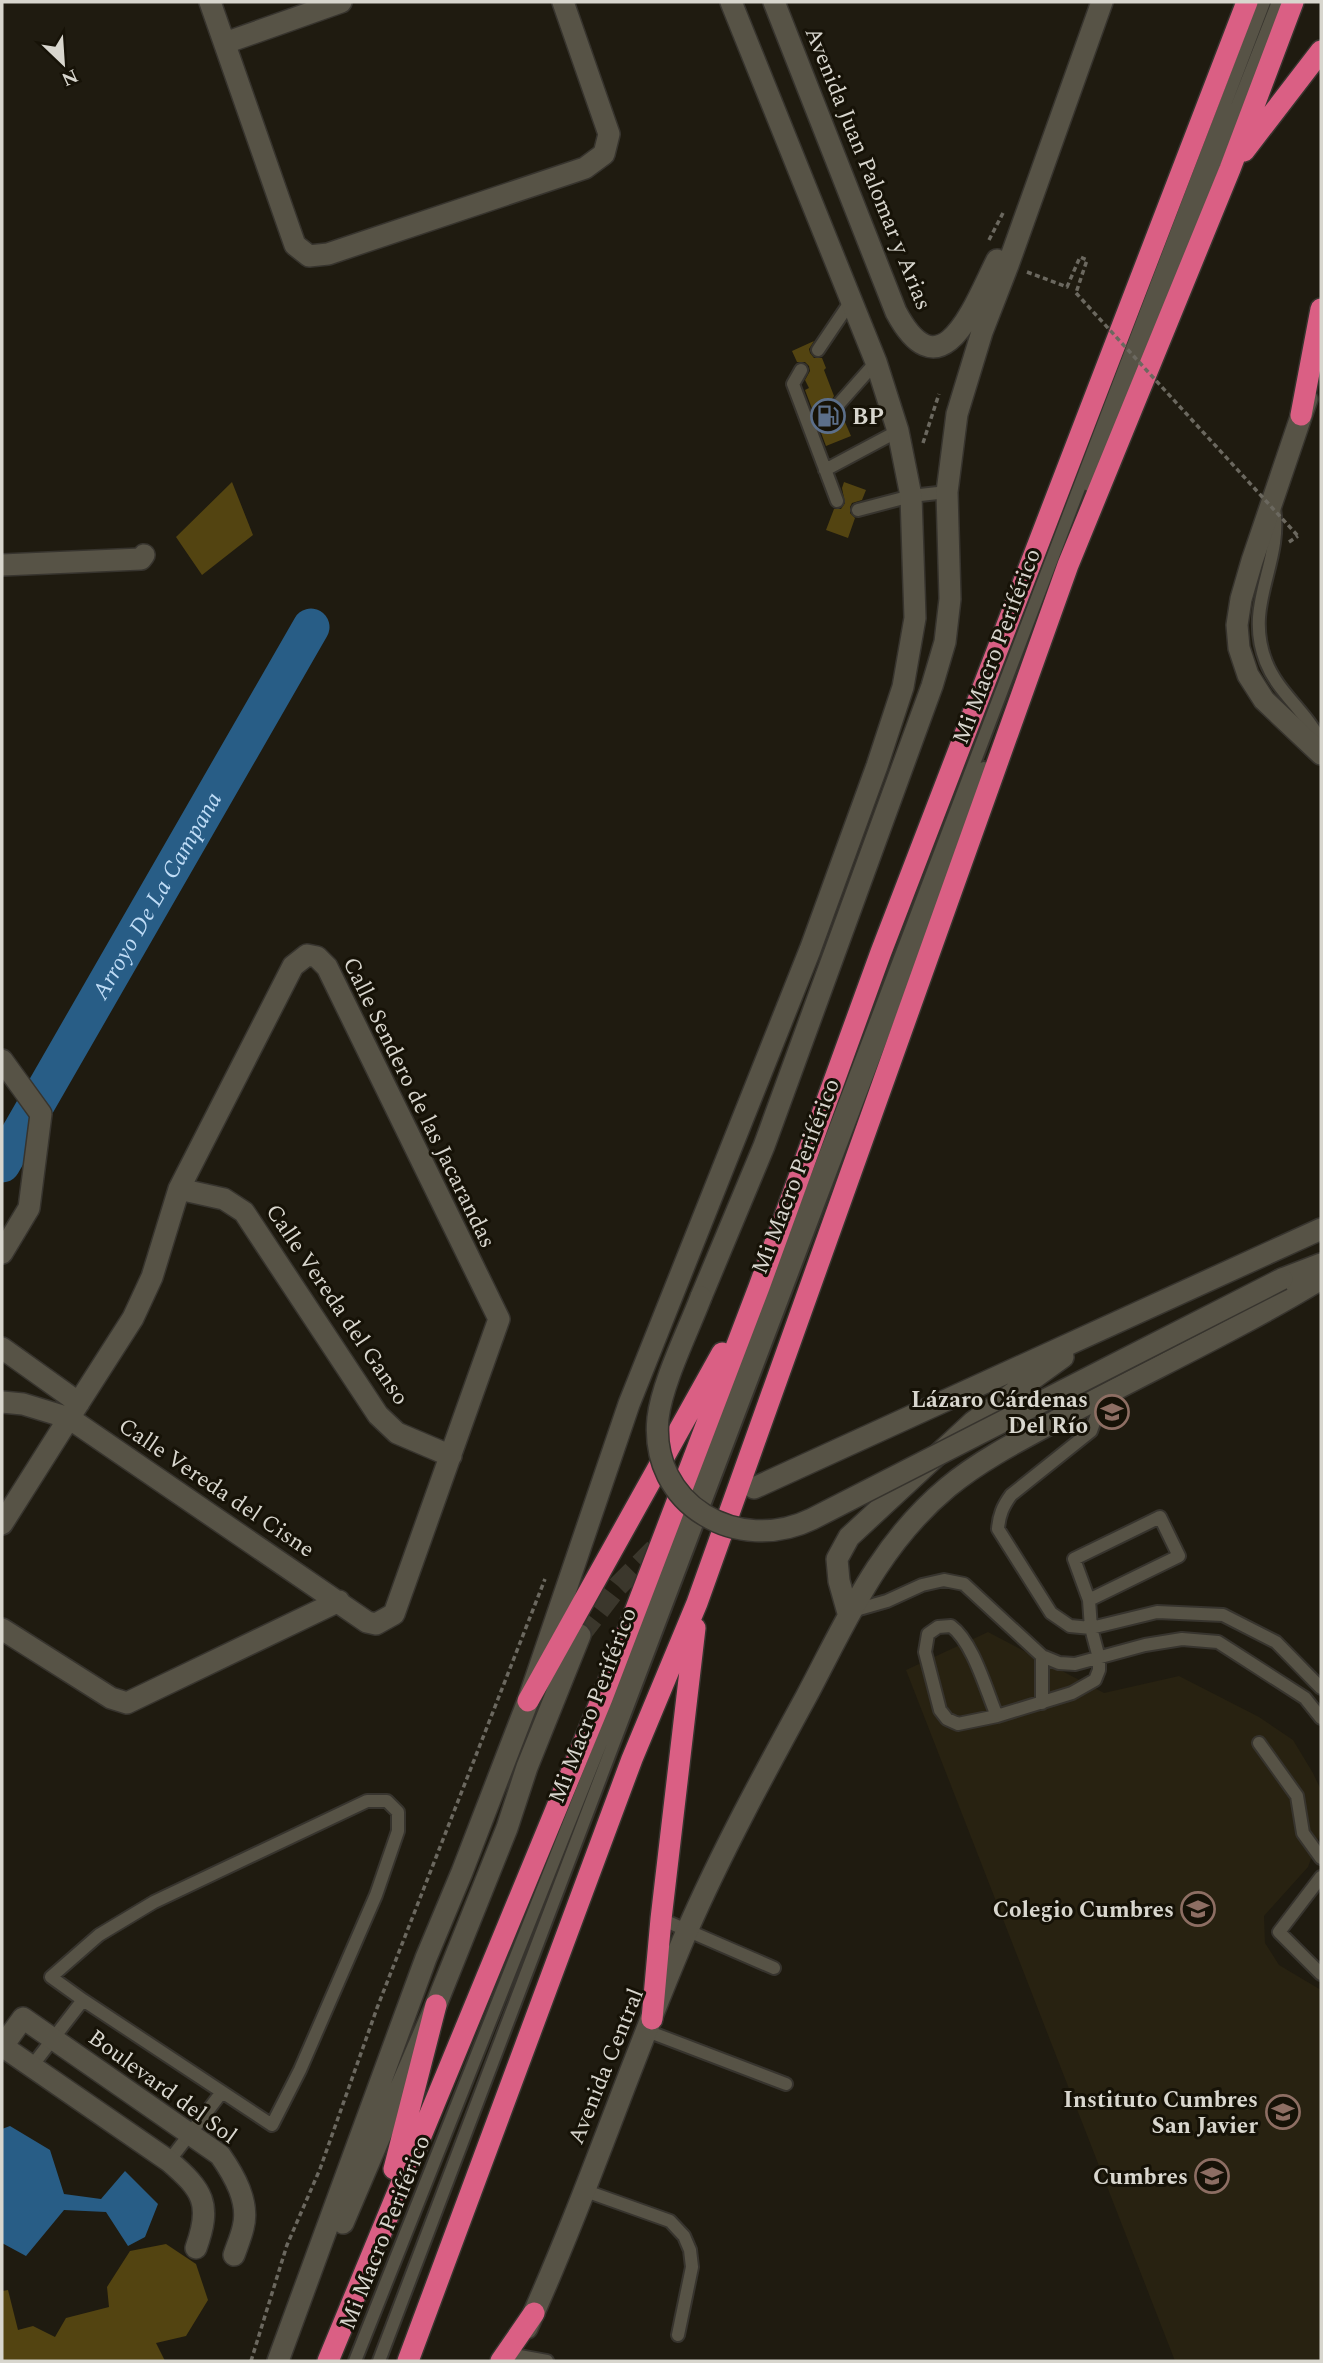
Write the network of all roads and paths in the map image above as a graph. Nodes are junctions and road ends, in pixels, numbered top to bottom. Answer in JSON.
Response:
{"nodes":[{"id":1,"x":210,"y":2,"type":"edge"},
{"id":2,"x":341,"y":2,"type":"edge"},
{"id":3,"x":564,"y":2,"type":"edge"},
{"id":4,"x":731,"y":2,"type":"edge"},
{"id":5,"x":774,"y":2,"type":"edge"},
{"id":6,"x":1102,"y":2,"type":"edge"},
{"id":7,"x":1278,"y":2,"type":"edge"},
{"id":8,"x":1293,"y":2,"type":"edge"},
{"id":9,"x":1250,"y":3,"type":"edge"},
{"id":10,"x":225,"y":43,"type":"junction"},
{"id":11,"x":1321,"y":51,"type":"edge"},
{"id":12,"x":1230,"y":169,"type":"junction"},
{"id":13,"x":1038,"y":181,"type":"junction"},
{"id":14,"x":1004,"y":211,"type":"dead end"},
{"id":15,"x":987,"y":245,"type":"dead end"},
{"id":16,"x":1008,"y":265,"type":"junction"},
{"id":17,"x":851,"y":301,"type":"junction"},
{"id":18,"x":1321,"y":309,"type":"edge"},
{"id":19,"x":818,"y":350,"type":"dead end"},
{"id":20,"x":876,"y":362,"type":"junction"},
{"id":21,"x":1321,"y":364,"type":"edge"},
{"id":22,"x":801,"y":370,"type":"dead end"},
{"id":23,"x":939,"y":393,"type":"dead end"},
{"id":24,"x":838,"y":405,"type":"dead end"},
{"id":25,"x":1301,"y":415,"type":"junction"},
{"id":26,"x":898,"y":431,"type":"junction"},
{"id":27,"x":920,"y":450,"type":"dead end"},
{"id":28,"x":825,"y":470,"type":"junction"},
{"id":29,"x":947,"y":492,"type":"junction"},
{"id":30,"x":911,"y":496,"type":"junction"},
{"id":31,"x":1272,"y":497,"type":"junction"},
{"id":32,"x":837,"y":501,"type":"dead end"},
{"id":33,"x":858,"y":510,"type":"dead end"},
{"id":34,"x":1298,"y":536,"type":"dead end"},
{"id":35,"x":144,"y":555,"type":"dead end"},
{"id":36,"x":2,"y":565,"type":"edge"},
{"id":37,"x":1321,"y":742,"type":"edge"},
{"id":38,"x":1321,"y":754,"type":"edge"},
{"id":39,"x":2,"y":1059,"type":"edge"},
{"id":40,"x":179,"y":1189,"type":"junction"},
{"id":41,"x":1321,"y":1229,"type":"edge"},
{"id":42,"x":2,"y":1253,"type":"edge"},
{"id":43,"x":1321,"y":1264,"type":"edge"},
{"id":44,"x":1321,"y":1279,"type":"edge"},
{"id":45,"x":759,"y":1287,"type":"junction"},
{"id":46,"x":1099,"y":1331,"type":"junction"},
{"id":47,"x":2,"y":1348,"type":"edge"},
{"id":48,"x":1104,"y":1395,"type":"junction"},
{"id":49,"x":2,"y":1402,"type":"edge"},
{"id":50,"x":74,"y":1410,"type":"junction"},
{"id":51,"x":451,"y":1456,"type":"junction"},
{"id":52,"x":754,"y":1488,"type":"dead end"},
{"id":53,"x":2,"y":1524,"type":"edge"},
{"id":54,"x":549,"y":1571,"type":"dead end"},
{"id":55,"x":1089,"y":1600,"type":"junction"},
{"id":56,"x":339,"y":1601,"type":"junction"},
{"id":57,"x":698,"y":1603,"type":"junction"},
{"id":58,"x":848,"y":1612,"type":"junction"},
{"id":59,"x":394,"y":1614,"type":"joint"},
{"id":60,"x":1091,"y":1628,"type":"junction"},
{"id":61,"x":2,"y":1629,"type":"edge"},
{"id":62,"x":580,"y":1635,"type":"tunnel mouth"},
{"id":63,"x":1042,"y":1656,"type":"junction"},
{"id":64,"x":1099,"y":1658,"type":"junction"},
{"id":65,"x":1321,"y":1688,"type":"edge"},
{"id":66,"x":528,"y":1701,"type":"junction"},
{"id":67,"x":1042,"y":1703,"type":"junction"},
{"id":68,"x":998,"y":1716,"type":"junction"},
{"id":69,"x":1321,"y":1717,"type":"edge"},
{"id":70,"x":1259,"y":1743,"type":"dead end"},
{"id":71,"x":1321,"y":1857,"type":"edge"},
{"id":72,"x":1321,"y":1877,"type":"edge"},
{"id":73,"x":661,"y":1919,"type":"junction"},
{"id":74,"x":687,"y":1931,"type":"junction"},
{"id":75,"x":774,"y":1968,"type":"dead end"},
{"id":76,"x":1321,"y":1974,"type":"edge"},
{"id":77,"x":83,"y":2000,"type":"junction"},
{"id":78,"x":436,"y":2005,"type":"junction"},
{"id":79,"x":649,"y":2025,"type":"junction"},
{"id":80,"x":54,"y":2039,"type":"junction"},
{"id":81,"x":2,"y":2046,"type":"edge"},
{"id":82,"x":32,"y":2066,"type":"junction"},
{"id":83,"x":786,"y":2084,"type":"dead end"},
{"id":84,"x":222,"y":2092,"type":"junction"},
{"id":85,"x":189,"y":2133,"type":"junction"},
{"id":86,"x":169,"y":2161,"type":"junction"},
{"id":87,"x":583,"y":2190,"type":"junction"},
{"id":88,"x":196,"y":2248,"type":"dead end"},
{"id":89,"x":234,"y":2255,"type":"dead end"},
{"id":90,"x":346,"y":2313,"type":"junction"},
{"id":91,"x":534,"y":2313,"type":"joint"},
{"id":92,"x":678,"y":2334,"type":"dead end"},
{"id":93,"x":509,"y":2359,"type":"edge"},
{"id":94,"x":278,"y":2360,"type":"edge"},
{"id":95,"x":251,"y":2361,"type":"edge"},
{"id":96,"x":328,"y":2361,"type":"edge"},
{"id":97,"x":355,"y":2361,"type":"edge"},
{"id":98,"x":379,"y":2361,"type":"edge"},
{"id":99,"x":408,"y":2361,"type":"edge"},
{"id":100,"x":547,"y":2361,"type":"edge"}],
"edges":[{"from":1,"to":10,"type":"main road"},
{"from":2,"to":10,"type":"main road"},
{"from":3,"to":10,"type":"main road"},
{"from":4,"to":17,"type":"main road"},
{"from":5,"to":13,"type":"main road","name":"Avenida Juan Palomar y Arias"},
{"from":6,"to":13,"type":"main road"},
{"from":7,"to":98,"type":"lane","name":"Mi Macro Periférico"},
{"from":8,"to":12,"type":"highway"},
{"from":9,"to":45,"type":"highway"},
{"from":9,"to":97,"type":"lane","name":"Mi Macro Periférico"},
{"from":11,"to":12,"type":"highway"},
{"from":12,"to":57,"type":"highway"},
{"from":13,"to":16,"type":"main road"},
{"from":14,"to":15,"type":"path"},
{"from":16,"to":29,"type":"main road"},
{"from":16,"to":34,"type":"path","bridge":true},
{"from":17,"to":19,"type":"lane"},
{"from":17,"to":20,"type":"main road"},
{"from":18,"to":25,"type":"highway"},
{"from":20,"to":24,"type":"lane"},
{"from":20,"to":26,"type":"main road"},
{"from":21,"to":25,"type":"main road"},
{"from":22,"to":28,"type":"lane"},
{"from":23,"to":27,"type":"path"},
{"from":25,"to":31,"type":"main road"},
{"from":26,"to":28,"type":"lane"},
{"from":26,"to":30,"type":"main road"},
{"from":28,"to":32,"type":"lane"},
{"from":29,"to":30,"type":"lane"},
{"from":29,"to":43,"type":"main road","bridge":true},
{"from":30,"to":33,"type":"lane"},
{"from":30,"to":66,"type":"main road"},
{"from":31,"to":37,"type":"lane"},
{"from":31,"to":38,"type":"main road"},
{"from":35,"to":36,"type":"main road"},
{"from":39,"to":42,"type":"main road"},
{"from":40,"to":50,"type":"main road","name":"Calle Sendero de las Jacarandas"},
{"from":40,"to":51,"type":"main road","name":"Calle Vereda del Ganso"},
{"from":40,"to":51,"type":"main road","name":"Calle Sendero de las Jacarandas"},
{"from":41,"to":46,"type":"main road"},
{"from":44,"to":48,"type":"main road","name":"Avenida Central"},
{"from":45,"to":66,"type":"highway"},
{"from":45,"to":90,"type":"highway"},
{"from":46,"to":52,"type":"main road"},
{"from":46,"to":58,"type":"main road"},
{"from":47,"to":50,"type":"main road","name":"Calle Vereda del Cisne"},
{"from":48,"to":58,"type":"main road","name":"Avenida Central"},
{"from":48,"to":60,"type":"lane"},
{"from":49,"to":50,"type":"main road","name":"Calle Vereda del Cisne"},
{"from":50,"to":53,"type":"main road","name":"Calle Sendero de las Jacarandas"},
{"from":50,"to":56,"type":"main road","name":"Calle Vereda del Cisne"},
{"from":51,"to":59,"type":"main road","name":"Calle Sendero de las Jacarandas"},
{"from":54,"to":95,"type":"path"},
{"from":55,"to":55,"type":"lane"},
{"from":55,"to":60,"type":"lane"},
{"from":56,"to":59,"type":"main road","name":"Calle Vereda del Cisne"},
{"from":56,"to":61,"type":"main road"},
{"from":57,"to":73,"type":"highway"},
{"from":57,"to":99,"type":"highway"},
{"from":58,"to":63,"type":"lane"},
{"from":58,"to":74,"type":"main road","name":"Avenida Central"},
{"from":60,"to":64,"type":"lane"},
{"from":60,"to":65,"type":"lane"},
{"from":62,"to":78,"type":"main road"},
{"from":63,"to":64,"type":"lane"},
{"from":63,"to":67,"type":"lane"},
{"from":64,"to":67,"type":"lane"},
{"from":64,"to":69,"type":"lane"},
{"from":66,"to":94,"type":"main road"},
{"from":67,"to":68,"type":"lane"},
{"from":68,"to":68,"type":"lane"},
{"from":70,"to":71,"type":"lane"},
{"from":72,"to":76,"type":"lane"},
{"from":73,"to":74,"type":"lane"},
{"from":73,"to":79,"type":"highway"},
{"from":74,"to":75,"type":"lane"},
{"from":74,"to":79,"type":"main road","name":"Avenida Central"},
{"from":77,"to":80,"type":"lane"},
{"from":77,"to":84,"type":"lane"},
{"from":77,"to":84,"type":"lane"},
{"from":78,"to":90,"type":"highway"},
{"from":78,"to":94,"type":"main road"},
{"from":79,"to":83,"type":"lane"},
{"from":79,"to":87,"type":"main road","name":"Avenida Central"},
{"from":80,"to":81,"type":"main road","name":"Boulevard del Sol"},
{"from":80,"to":82,"type":"lane"},
{"from":80,"to":85,"type":"main road","name":"Boulevard del Sol"},
{"from":81,"to":82,"type":"main road"},
{"from":82,"to":86,"type":"main road"},
{"from":84,"to":85,"type":"lane"},
{"from":85,"to":86,"type":"lane"},
{"from":85,"to":89,"type":"main road","name":"Boulevard del Sol"},
{"from":86,"to":88,"type":"main road"},
{"from":87,"to":91,"type":"main road","name":"Avenida Central"},
{"from":87,"to":92,"type":"lane"},
{"from":90,"to":96,"type":"highway"},
{"from":91,"to":93,"type":"highway"},
{"from":93,"to":100,"type":"lane"}]}
